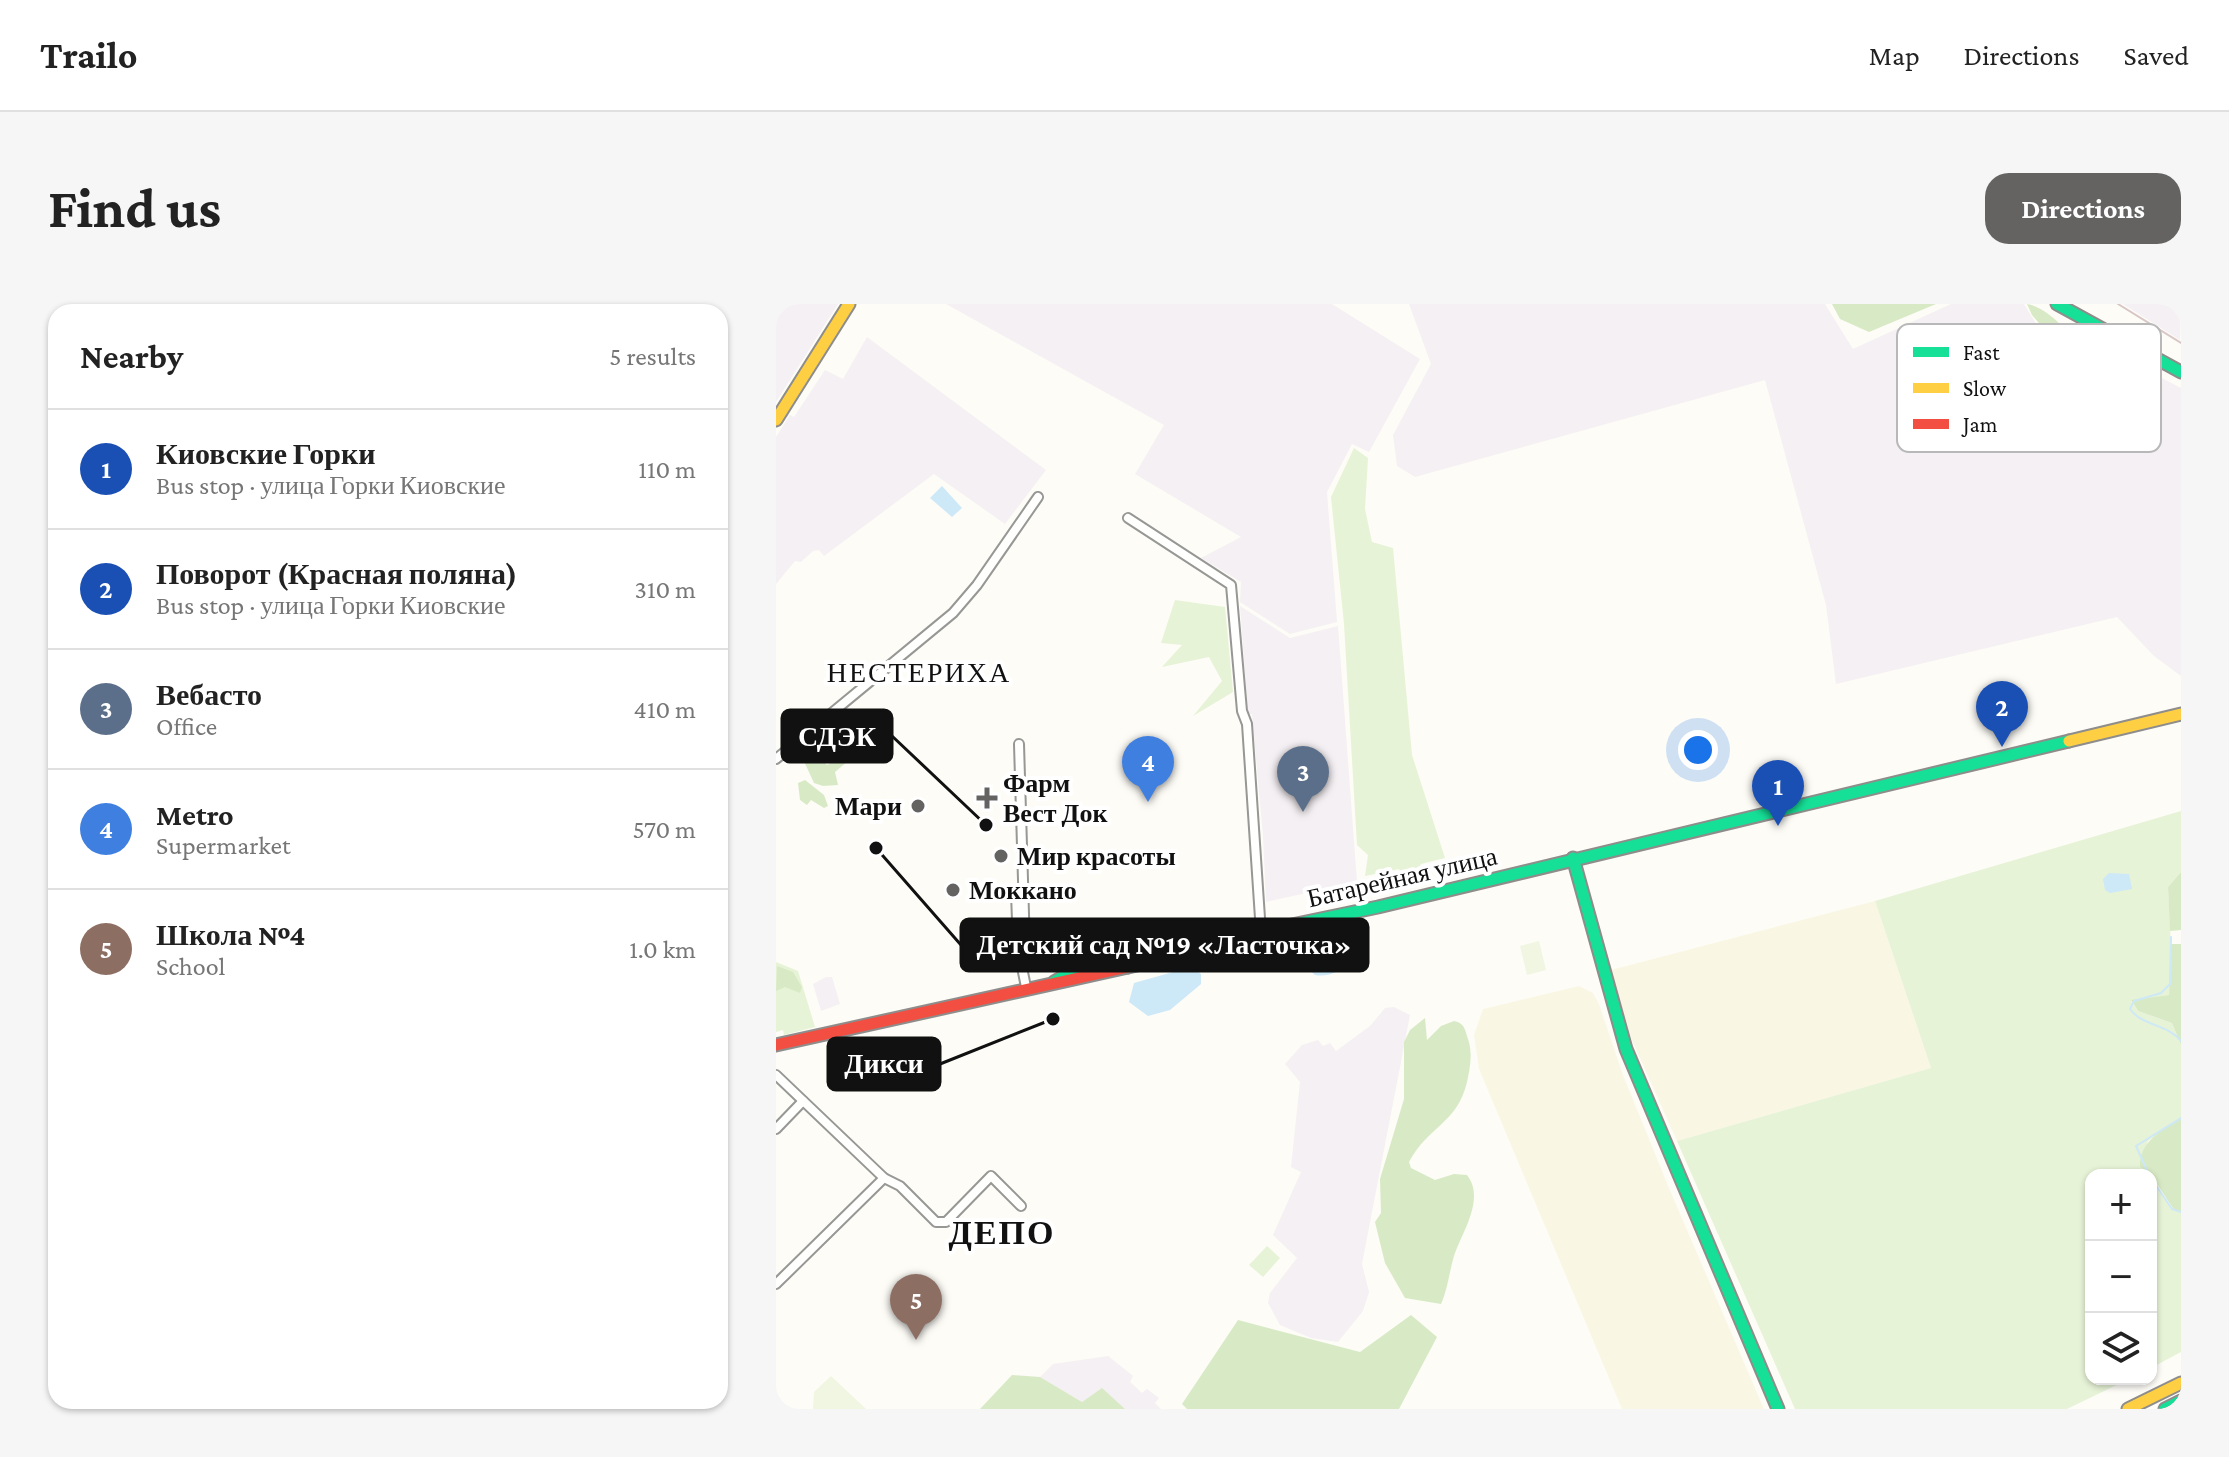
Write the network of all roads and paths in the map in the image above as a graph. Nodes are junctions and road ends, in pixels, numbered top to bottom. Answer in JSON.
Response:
{"nodes":[{"id":1,"x":849,"y":304,"type":"edge"},
{"id":2,"x":2057,"y":304,"type":"edge"},
{"id":3,"x":2093,"y":324,"type":"edge"},
{"id":4,"x":2161,"y":361,"type":"edge"},
{"id":5,"x":2181,"y":372,"type":"edge"},
{"id":6,"x":776,"y":420,"type":"edge"},
{"id":7,"x":1038,"y":497,"type":"dead end"},
{"id":8,"x":1128,"y":518,"type":"dead end"},
{"id":9,"x":2181,"y":714,"type":"edge"},
{"id":10,"x":1019,"y":744,"type":"dead end"},
{"id":11,"x":776,"y":759,"type":"edge"},
{"id":12,"x":1573,"y":858,"type":"junction"},
{"id":13,"x":1261,"y":933,"type":"junction"},
{"id":14,"x":1026,"y":987,"type":"junction"},
{"id":15,"x":776,"y":1045,"type":"edge"},
{"id":16,"x":776,"y":1075,"type":"edge"},
{"id":17,"x":803,"y":1101,"type":"junction"},
{"id":18,"x":776,"y":1129,"type":"edge"},
{"id":19,"x":884,"y":1178,"type":"junction"},
{"id":20,"x":1021,"y":1206,"type":"dead end"},
{"id":21,"x":776,"y":1284,"type":"edge"},
{"id":22,"x":2181,"y":1383,"type":"edge"},
{"id":23,"x":2181,"y":1401,"type":"edge"},
{"id":24,"x":1778,"y":1409,"type":"edge"},
{"id":25,"x":2128,"y":1409,"type":"edge"},
{"id":26,"x":2165,"y":1409,"type":"edge"}],
"edges":[{"from":1,"to":6,"type":"main road"},
{"from":2,"to":3,"type":"main road"},
{"from":4,"to":5,"type":"main road"},
{"from":7,"to":11,"type":"street"},
{"from":8,"to":13,"type":"street"},
{"from":9,"to":12,"type":"main road","name":"Батарейная улица"},
{"from":10,"to":14,"type":"street"},
{"from":12,"to":13,"type":"main road","name":"Батарейная улица"},
{"from":12,"to":24,"type":"main road"},
{"from":13,"to":14,"type":"main road","name":"Батарейная улица"},
{"from":14,"to":15,"type":"main road","name":"Батарейная улица"},
{"from":16,"to":17,"type":"street"},
{"from":17,"to":18,"type":"street"},
{"from":17,"to":19,"type":"street"},
{"from":19,"to":20,"type":"street"},
{"from":19,"to":21,"type":"street"},
{"from":22,"to":25,"type":"main road"},
{"from":23,"to":26,"type":"main road"}]}
